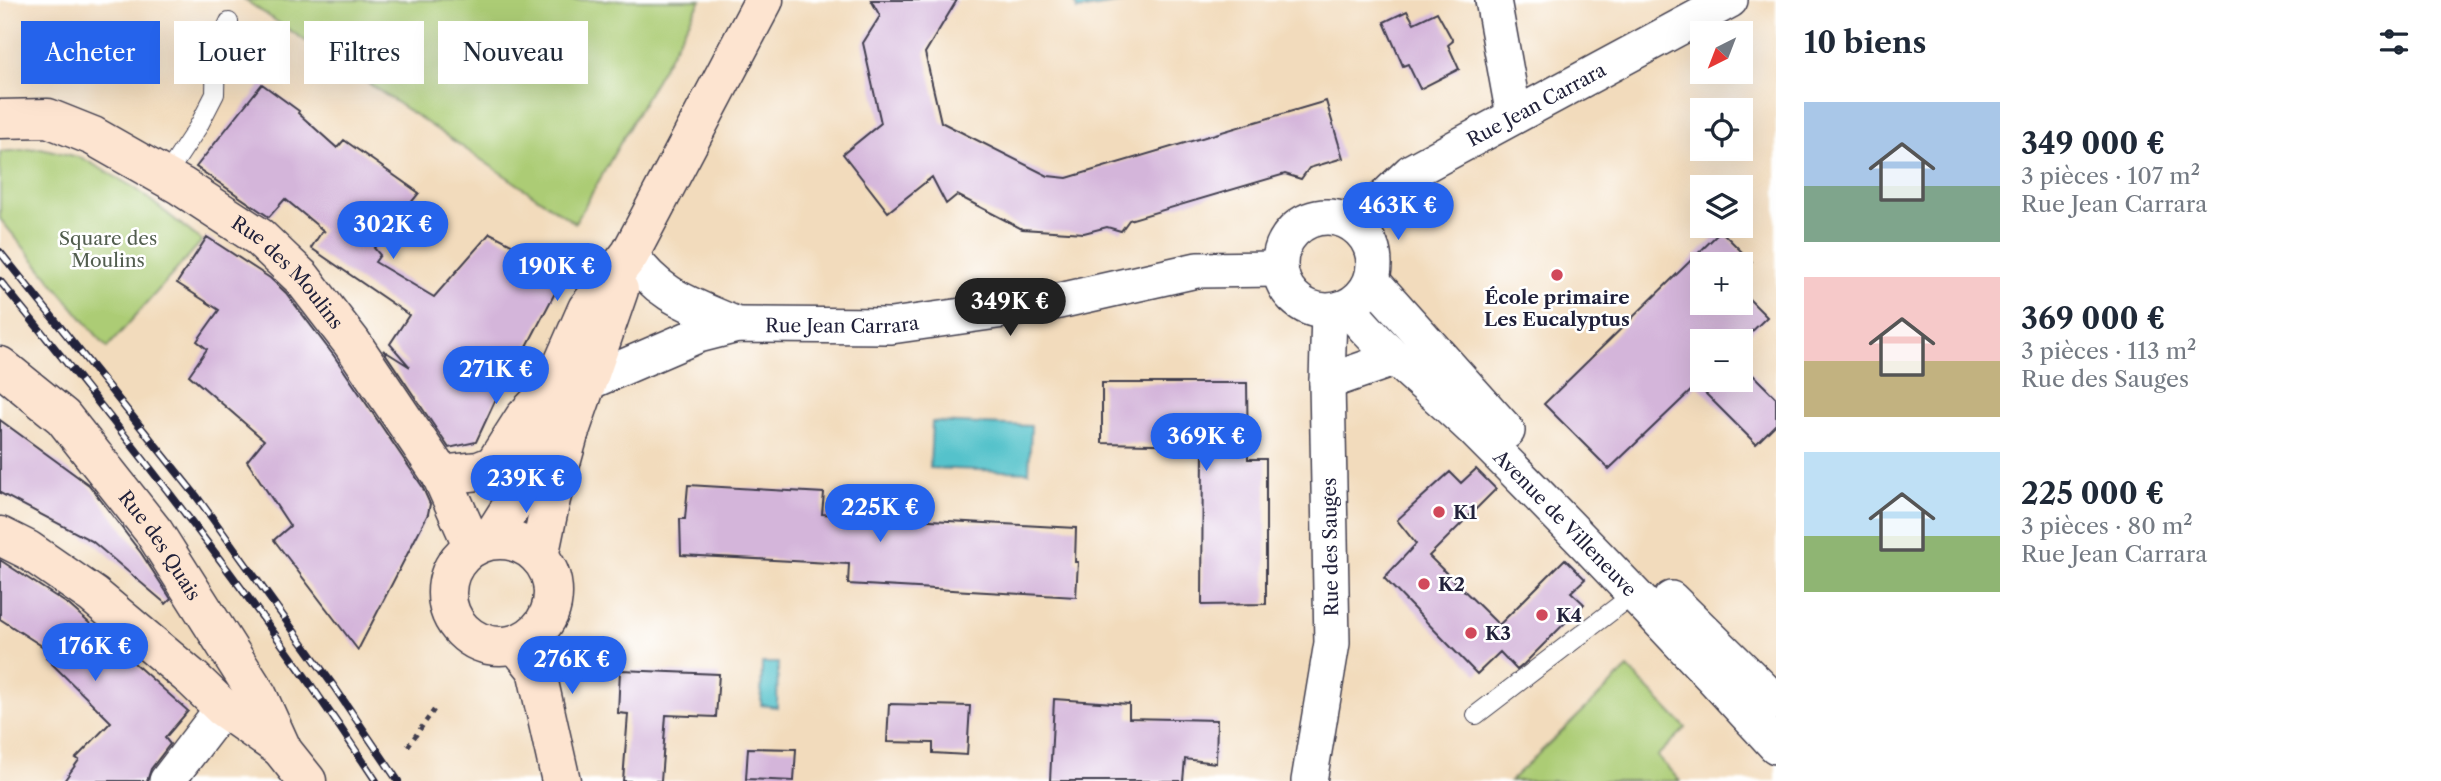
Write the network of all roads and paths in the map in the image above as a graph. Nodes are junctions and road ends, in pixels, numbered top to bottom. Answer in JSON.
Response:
{"nodes":[{"id":1,"x":764,"y":0,"type":"edge"},
{"id":2,"x":1493,"y":0,"type":"edge"},
{"id":3,"x":1730,"y":0,"type":"edge"},
{"id":4,"x":215,"y":84,"type":"edge"},
{"id":5,"x":1514,"y":116,"type":"junction"},
{"id":6,"x":0,"y":119,"type":"edge"},
{"id":7,"x":165,"y":177,"type":"junction"},
{"id":8,"x":1355,"y":226,"type":"junction"},
{"id":9,"x":630,"y":254,"type":"junction"},
{"id":10,"x":1279,"y":269,"type":"junction"},
{"id":11,"x":1372,"y":281,"type":"junction"},
{"id":12,"x":1339,"y":310,"type":"junction"},
{"id":13,"x":737,"y":325,"type":"junction"},
{"id":14,"x":1396,"y":358,"type":"junction"},
{"id":15,"x":0,"y":366,"type":"edge"},
{"id":16,"x":589,"y":382,"type":"junction"},
{"id":17,"x":1328,"y":382,"type":"junction"},
{"id":18,"x":551,"y":391,"type":"junction"},
{"id":19,"x":441,"y":475,"type":"junction"},
{"id":20,"x":0,"y":536,"type":"edge"},
{"id":21,"x":482,"y":544,"type":"junction"},
{"id":22,"x":539,"y":557,"type":"junction"},
{"id":23,"x":1634,"y":594,"type":"junction"},
{"id":24,"x":516,"y":644,"type":"junction"},
{"id":25,"x":1776,"y":702,"type":"edge"},
{"id":26,"x":223,"y":708,"type":"junction"},
{"id":27,"x":434,"y":710,"type":"dead end"},
{"id":28,"x":1476,"y":715,"type":"dead end"},
{"id":29,"x":408,"y":746,"type":"dead end"},
{"id":30,"x":1776,"y":746,"type":"edge"},
{"id":31,"x":283,"y":751,"type":"junction"},
{"id":32,"x":167,"y":781,"type":"edge"},
{"id":33,"x":307,"y":781,"type":"edge"},
{"id":34,"x":561,"y":781,"type":"edge"},
{"id":35,"x":1309,"y":781,"type":"edge"}],
"edges":[{"from":1,"to":9,"type":"street"},
{"from":2,"to":5,"type":"street"},
{"from":3,"to":5,"type":"street","name":"Rue Jean Carrara"},
{"from":4,"to":7,"type":"lane"},
{"from":5,"to":8,"type":"street","name":"Rue Jean Carrara"},
{"from":6,"to":7,"type":"street","name":"Rue des Moulins"},
{"from":7,"to":19,"type":"street","name":"Rue des Moulins"},
{"from":8,"to":10,"type":"street"},
{"from":8,"to":11,"type":"street"},
{"from":9,"to":13,"type":"street","name":"Rue Jean Carrara"},
{"from":9,"to":16,"type":"street"},
{"from":9,"to":18,"type":"street"},
{"from":10,"to":12,"type":"street"},
{"from":10,"to":13,"type":"street","name":"Rue Jean Carrara"},
{"from":11,"to":12,"type":"street"},
{"from":11,"to":25,"type":"street","name":"Avenue de Villeneuve"},
{"from":12,"to":14,"type":"street","name":"Avenue de Villeneuve"},
{"from":12,"to":17,"type":"street","name":"Rue des Sauges"},
{"from":13,"to":16,"type":"street","name":"Rue Jean Carrara"},
{"from":14,"to":17,"type":"street"},
{"from":14,"to":23,"type":"street","name":"Avenue de Villeneuve"},
{"from":15,"to":31,"type":"street","name":"Rue des Quais"},
{"from":16,"to":22,"type":"street"},
{"from":17,"to":35,"type":"street","name":"Rue des Sauges"},
{"from":18,"to":19,"type":"street"},
{"from":18,"to":21,"type":"street"},
{"from":19,"to":21,"type":"street","name":"Rue des Moulins"},
{"from":20,"to":26,"type":"street"},
{"from":21,"to":22,"type":"street"},
{"from":21,"to":24,"type":"street"},
{"from":22,"to":24,"type":"street"},
{"from":23,"to":28,"type":"lane"},
{"from":23,"to":30,"type":"street","name":"Avenue de Villeneuve"},
{"from":24,"to":34,"type":"street"},
{"from":26,"to":31,"type":"street"},
{"from":26,"to":32,"type":"street"},
{"from":27,"to":29,"type":"path"},
{"from":31,"to":33,"type":"street"}]}
